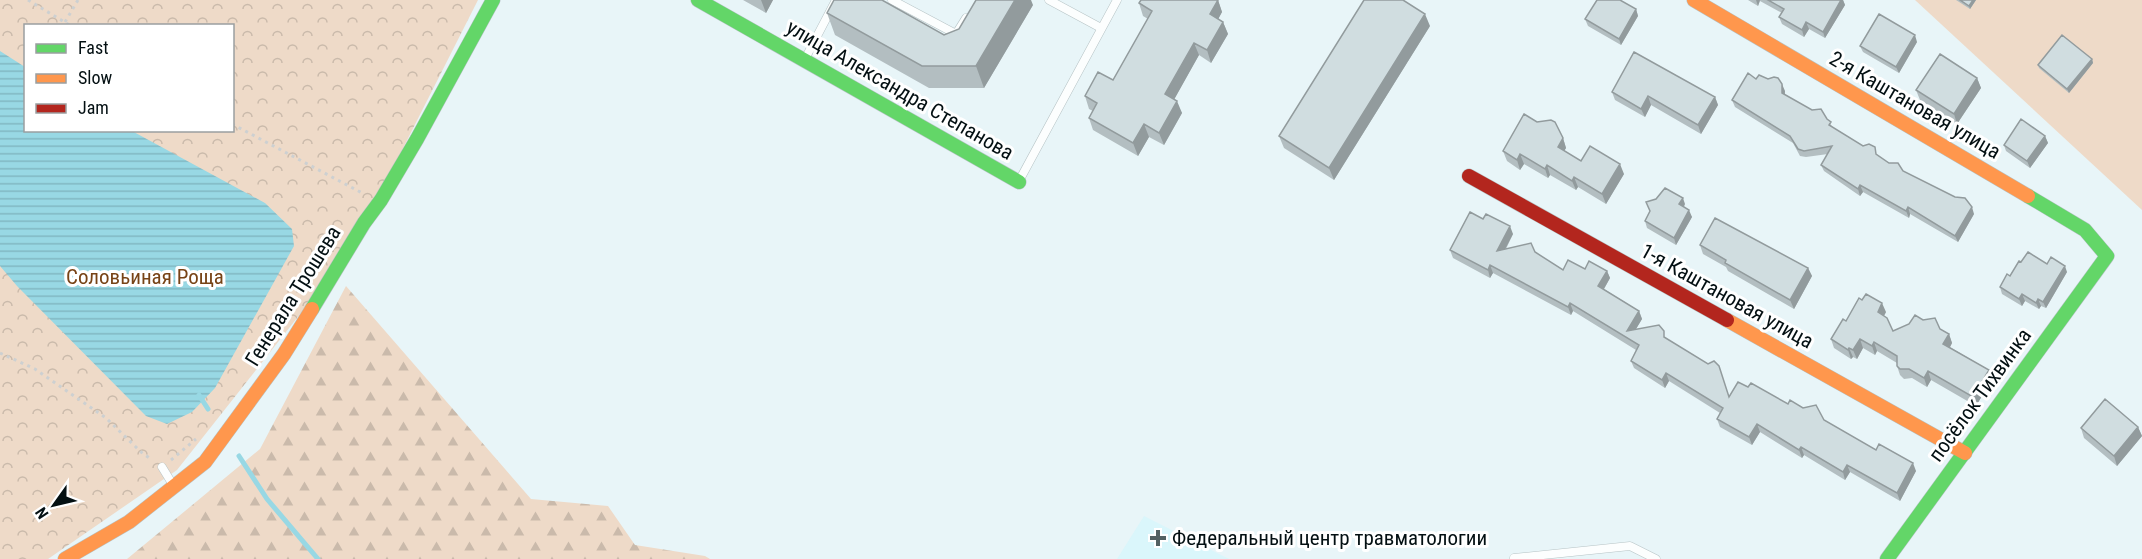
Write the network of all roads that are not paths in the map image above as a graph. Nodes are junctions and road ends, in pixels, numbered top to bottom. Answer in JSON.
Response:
{"nodes":[{"id":1,"x":494,"y":0,"type":"edge"},
{"id":2,"x":698,"y":0,"type":"edge"},
{"id":3,"x":836,"y":0,"type":"edge"},
{"id":4,"x":892,"y":0,"type":"edge"},
{"id":5,"x":1049,"y":0,"type":"edge"},
{"id":6,"x":1117,"y":0,"type":"edge"},
{"id":7,"x":1694,"y":0,"type":"edge"},
{"id":8,"x":971,"y":10,"type":"edge"},
{"id":9,"x":1101,"y":28,"type":"junction"},
{"id":10,"x":804,"y":60,"type":"junction"},
{"id":11,"x":1469,"y":176,"type":"dead end"},
{"id":12,"x":1018,"y":182,"type":"joint"},
{"id":13,"x":2107,"y":256,"type":"joint"},
{"id":14,"x":1965,"y":453,"type":"junction"},
{"id":15,"x":162,"y":467,"type":"road end"},
{"id":16,"x":174,"y":486,"type":"junction"},
{"id":17,"x":1514,"y":558,"type":"edge"},
{"id":18,"x":64,"y":559,"type":"edge"},
{"id":19,"x":1656,"y":559,"type":"edge"},
{"id":20,"x":1887,"y":559,"type":"edge"}],
"edges":[{"from":1,"to":16,"type":"street","name":"Генерала Трошева"},
{"from":2,"to":10,"type":"street","name":"улица Александра Степанова"},
{"from":3,"to":10,"type":"lane"},
{"from":4,"to":8,"type":"lane"},
{"from":5,"to":9,"type":"lane"},
{"from":6,"to":9,"type":"lane"},
{"from":7,"to":13,"type":"street","name":"2-я Каштановая улица"},
{"from":9,"to":12,"type":"lane"},
{"from":10,"to":12,"type":"street","name":"улица Александра Степанова"},
{"from":11,"to":14,"type":"street","name":"1-я Каштановая улица"},
{"from":13,"to":14,"type":"street","name":"посёлок Тихвинка"},
{"from":14,"to":20,"type":"street","name":"посёлок Тихвинка"},
{"from":15,"to":16,"type":"lane"},
{"from":16,"to":18,"type":"street","name":"Генерала Трошева"},
{"from":17,"to":19,"type":"lane"}]}
